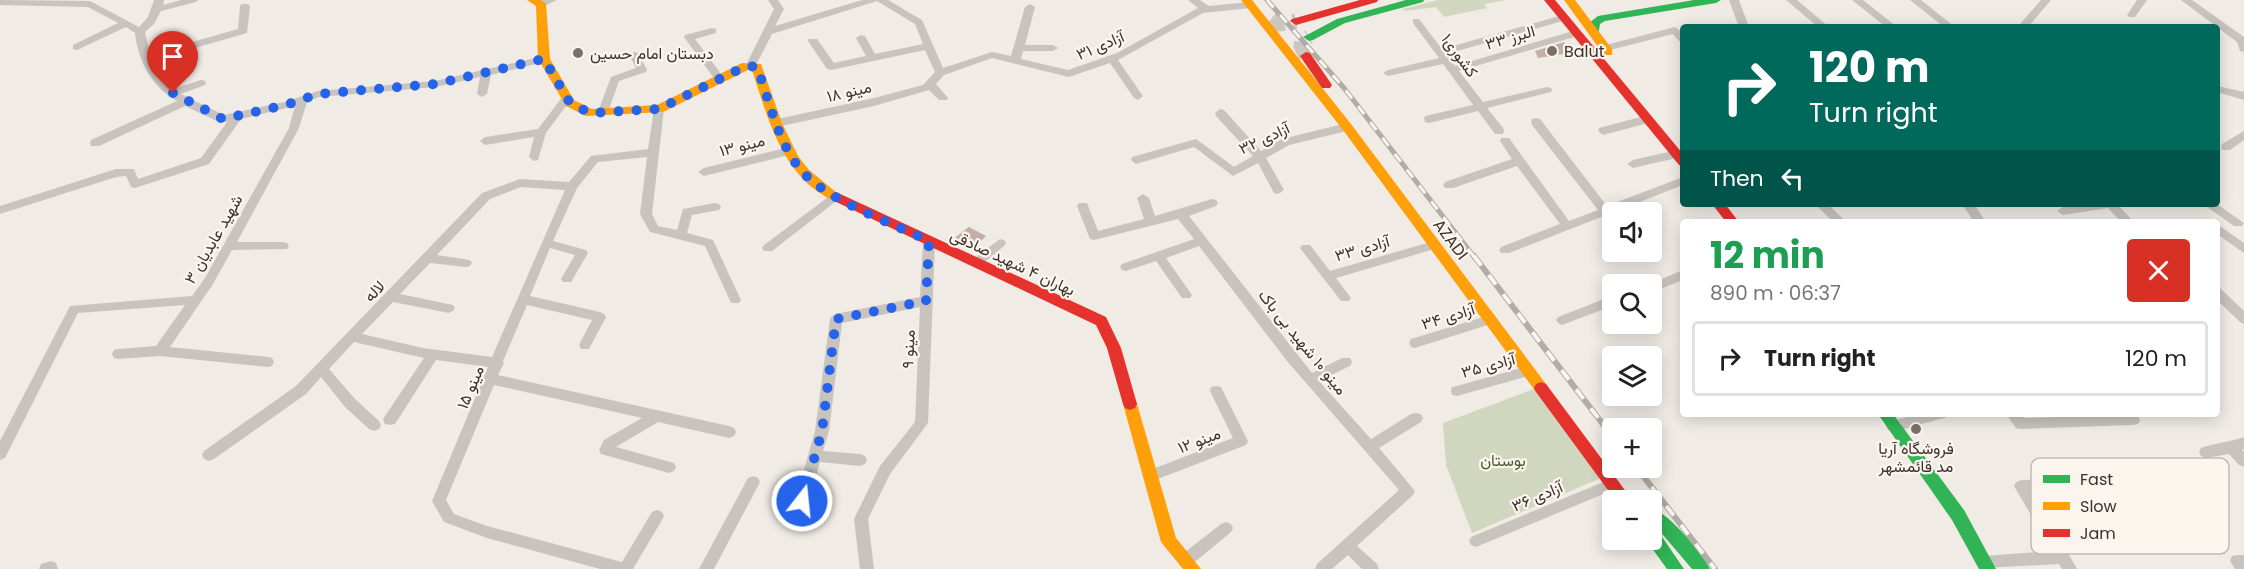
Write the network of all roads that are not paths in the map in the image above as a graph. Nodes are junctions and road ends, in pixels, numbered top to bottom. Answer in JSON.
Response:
{"nodes":[{"id":1,"x":193,"y":0,"type":"edge"},
{"id":2,"x":773,"y":0,"type":"edge"},
{"id":3,"x":873,"y":0,"type":"edge"},
{"id":4,"x":881,"y":0,"type":"edge"},
{"id":5,"x":1193,"y":0,"type":"edge"},
{"id":6,"x":1373,"y":0,"type":"edge"},
{"id":7,"x":1419,"y":0,"type":"edge"},
{"id":8,"x":1550,"y":0,"type":"edge"},
{"id":9,"x":1668,"y":0,"type":"edge"},
{"id":10,"x":1716,"y":0,"type":"edge"},
{"id":11,"x":1734,"y":0,"type":"edge"},
{"id":12,"x":1791,"y":0,"type":"edge"},
{"id":13,"x":1857,"y":0,"type":"edge"},
{"id":14,"x":1915,"y":0,"type":"edge"},
{"id":15,"x":2046,"y":0,"type":"edge"},
{"id":16,"x":2142,"y":0,"type":"edge"},
{"id":17,"x":2186,"y":0,"type":"edge"},
{"id":18,"x":541,"y":1,"type":"edge"},
{"id":19,"x":0,"y":2,"type":"edge"},
{"id":20,"x":1251,"y":2,"type":"edge"},
{"id":21,"x":1570,"y":2,"type":"edge"},
{"id":22,"x":158,"y":4,"type":"edge"},
{"id":23,"x":245,"y":6,"type":"dead end"},
{"id":24,"x":1030,"y":7,"type":"dead end"},
{"id":25,"x":1207,"y":9,"type":"junction"},
{"id":26,"x":1605,"y":14,"type":"junction"},
{"id":27,"x":2132,"y":15,"type":"dead end"},
{"id":28,"x":1336,"y":16,"type":"junction"},
{"id":29,"x":1272,"y":18,"type":"tunnel mouth"},
{"id":30,"x":1563,"y":18,"type":"junction"},
{"id":31,"x":1296,"y":21,"type":"tunnel mouth"},
{"id":32,"x":1416,"y":21,"type":"dead end"},
{"id":33,"x":127,"y":23,"type":"junction"},
{"id":34,"x":1743,"y":24,"type":"edge"},
{"id":35,"x":1820,"y":24,"type":"edge"},
{"id":36,"x":1888,"y":24,"type":"edge"},
{"id":37,"x":1946,"y":24,"type":"edge"},
{"id":38,"x":2026,"y":24,"type":"edge"},
{"id":39,"x":2218,"y":24,"type":"edge"},
{"id":40,"x":2220,"y":26,"type":"edge"},
{"id":41,"x":140,"y":32,"type":"junction"},
{"id":42,"x":712,"y":32,"type":"dead end"},
{"id":43,"x":767,"y":32,"type":"junction"},
{"id":44,"x":1576,"y":33,"type":"junction"},
{"id":45,"x":1594,"y":33,"type":"junction"},
{"id":46,"x":1680,"y":36,"type":"edge"},
{"id":47,"x":1309,"y":37,"type":"tunnel mouth"},
{"id":48,"x":861,"y":38,"type":"dead end"},
{"id":49,"x":813,"y":41,"type":"dead end"},
{"id":50,"x":2243,"y":43,"type":"edge"},
{"id":51,"x":928,"y":46,"type":"junction"},
{"id":52,"x":77,"y":47,"type":"dead end"},
{"id":53,"x":1018,"y":48,"type":"junction"},
{"id":54,"x":1053,"y":48,"type":"dead end"},
{"id":55,"x":1606,"y":48,"type":"junction"},
{"id":56,"x":634,"y":55,"type":"dead end"},
{"id":57,"x":1306,"y":56,"type":"tunnel mouth"},
{"id":58,"x":1443,"y":57,"type":"junction"},
{"id":59,"x":148,"y":58,"type":"junction"},
{"id":60,"x":872,"y":58,"type":"junction"},
{"id":61,"x":1112,"y":58,"type":"junction"},
{"id":62,"x":544,"y":59,"type":"junction"},
{"id":63,"x":1015,"y":61,"type":"junction"},
{"id":64,"x":750,"y":67,"type":"junction"},
{"id":65,"x":1452,"y":70,"type":"junction"},
{"id":66,"x":486,"y":73,"type":"junction"},
{"id":67,"x":940,"y":73,"type":"junction"},
{"id":68,"x":1388,"y":73,"type":"dead end"},
{"id":69,"x":720,"y":79,"type":"junction"},
{"id":70,"x":201,"y":83,"type":"dead end"},
{"id":71,"x":928,"y":85,"type":"junction"},
{"id":72,"x":1547,"y":90,"type":"dead end"},
{"id":73,"x":2220,"y":90,"type":"edge"},
{"id":74,"x":173,"y":93,"type":"junction"},
{"id":75,"x":482,"y":94,"type":"dead end"},
{"id":76,"x":1138,"y":96,"type":"dead end"},
{"id":77,"x":2244,"y":96,"type":"edge"},
{"id":78,"x":567,"y":98,"type":"junction"},
{"id":79,"x":943,"y":98,"type":"dead end"},
{"id":80,"x":302,"y":100,"type":"junction"},
{"id":81,"x":187,"y":101,"type":"junction"},
{"id":82,"x":1332,"y":108,"type":"junction"},
{"id":83,"x":1480,"y":108,"type":"junction"},
{"id":84,"x":659,"y":109,"type":"junction"},
{"id":85,"x":603,"y":112,"type":"junction"},
{"id":86,"x":1220,"y":113,"type":"dead end"},
{"id":87,"x":237,"y":116,"type":"junction"},
{"id":88,"x":1429,"y":119,"type":"dead end"},
{"id":89,"x":1648,"y":119,"type":"junction"},
{"id":90,"x":1536,"y":122,"type":"dead end"},
{"id":91,"x":777,"y":123,"type":"junction"},
{"id":92,"x":1347,"y":127,"type":"junction"},
{"id":93,"x":1603,"y":130,"type":"dead end"},
{"id":94,"x":541,"y":132,"type":"junction"},
{"id":95,"x":2244,"y":135,"type":"edge"},
{"id":96,"x":485,"y":141,"type":"dead end"},
{"id":97,"x":95,"y":143,"type":"dead end"},
{"id":98,"x":2226,"y":147,"type":"dead end"},
{"id":99,"x":789,"y":151,"type":"junction"},
{"id":100,"x":653,"y":152,"type":"junction"},
{"id":101,"x":1680,"y":152,"type":"edge"},
{"id":102,"x":1680,"y":152,"type":"edge"},
{"id":103,"x":1680,"y":153,"type":"edge"},
{"id":104,"x":1260,"y":156,"type":"junction"},
{"id":105,"x":534,"y":157,"type":"dead end"},
{"id":106,"x":1136,"y":160,"type":"dead end"},
{"id":107,"x":1519,"y":160,"type":"junction"},
{"id":108,"x":1633,"y":164,"type":"dead end"},
{"id":109,"x":704,"y":172,"type":"dead end"},
{"id":110,"x":1680,"y":182,"type":"edge"},
{"id":111,"x":1449,"y":185,"type":"dead end"},
{"id":112,"x":572,"y":186,"type":"junction"},
{"id":113,"x":1278,"y":190,"type":"dead end"},
{"id":114,"x":835,"y":196,"type":"junction"},
{"id":115,"x":1143,"y":198,"type":"dead end"},
{"id":116,"x":1628,"y":202,"type":"edge"},
{"id":117,"x":1212,"y":203,"type":"dead end"},
{"id":118,"x":1083,"y":206,"type":"dead end"},
{"id":119,"x":715,"y":207,"type":"dead end"},
{"id":120,"x":1602,"y":207,"type":"edge"},
{"id":121,"x":1720,"y":207,"type":"edge"},
{"id":122,"x":1734,"y":207,"type":"edge"},
{"id":123,"x":1824,"y":207,"type":"edge"},
{"id":124,"x":2090,"y":207,"type":"edge"},
{"id":125,"x":2113,"y":207,"type":"edge"},
{"id":126,"x":2214,"y":207,"type":"edge"},
{"id":127,"x":0,"y":210,"type":"edge"},
{"id":128,"x":2063,"y":211,"type":"dead end"},
{"id":129,"x":1602,"y":212,"type":"edge"},
{"id":130,"x":1181,"y":214,"type":"junction"},
{"id":131,"x":1730,"y":219,"type":"edge"},
{"id":132,"x":1744,"y":219,"type":"edge"},
{"id":133,"x":1837,"y":219,"type":"edge"},
{"id":134,"x":2125,"y":219,"type":"edge"},
{"id":135,"x":1151,"y":222,"type":"junction"},
{"id":136,"x":2241,"y":223,"type":"edge"},
{"id":137,"x":1567,"y":226,"type":"junction"},
{"id":138,"x":2220,"y":227,"type":"edge"},
{"id":139,"x":2220,"y":230,"type":"edge"},
{"id":140,"x":681,"y":236,"type":"junction"},
{"id":141,"x":929,"y":241,"type":"junction"},
{"id":142,"x":1202,"y":241,"type":"junction"},
{"id":143,"x":546,"y":243,"type":"junction"},
{"id":144,"x":1000,"y":243,"type":"dead end"},
{"id":145,"x":1434,"y":245,"type":"junction"},
{"id":146,"x":229,"y":246,"type":"junction"},
{"id":147,"x":283,"y":246,"type":"dead end"},
{"id":148,"x":768,"y":248,"type":"dead end"},
{"id":149,"x":1306,"y":248,"type":"dead end"},
{"id":150,"x":2244,"y":249,"type":"edge"},
{"id":151,"x":1505,"y":250,"type":"dead end"},
{"id":152,"x":1158,"y":256,"type":"junction"},
{"id":153,"x":429,"y":258,"type":"junction"},
{"id":154,"x":466,"y":263,"type":"dead end"},
{"id":155,"x":976,"y":263,"type":"junction"},
{"id":156,"x":1126,"y":267,"type":"dead end"},
{"id":157,"x":1327,"y":276,"type":"junction"},
{"id":158,"x":1680,"y":276,"type":"edge"},
{"id":159,"x":567,"y":279,"type":"dead end"},
{"id":160,"x":1662,"y":283,"type":"edge"},
{"id":161,"x":1186,"y":295,"type":"dead end"},
{"id":162,"x":2220,"y":295,"type":"edge"},
{"id":163,"x":392,"y":297,"type":"junction"},
{"id":164,"x":1345,"y":298,"type":"dead end"},
{"id":165,"x":523,"y":299,"type":"junction"},
{"id":166,"x":196,"y":300,"type":"junction"},
{"id":167,"x":735,"y":300,"type":"dead end"},
{"id":168,"x":926,"y":301,"type":"junction"},
{"id":169,"x":1602,"y":305,"type":"edge"},
{"id":170,"x":449,"y":308,"type":"dead end"},
{"id":171,"x":1490,"y":320,"type":"junction"},
{"id":172,"x":1562,"y":320,"type":"dead end"},
{"id":173,"x":2244,"y":320,"type":"edge"},
{"id":174,"x":352,"y":337,"type":"junction"},
{"id":175,"x":1415,"y":343,"type":"dead end"},
{"id":176,"x":585,"y":345,"type":"dead end"},
{"id":177,"x":160,"y":351,"type":"junction"},
{"id":178,"x":118,"y":354,"type":"dead end"},
{"id":179,"x":433,"y":354,"type":"junction"},
{"id":180,"x":268,"y":362,"type":"dead end"},
{"id":181,"x":1346,"y":362,"type":"dead end"},
{"id":182,"x":498,"y":363,"type":"junction"},
{"id":183,"x":322,"y":369,"type":"junction"},
{"id":184,"x":1528,"y":371,"type":"junction"},
{"id":185,"x":491,"y":379,"type":"junction"},
{"id":186,"x":1311,"y":379,"type":"junction"},
{"id":187,"x":1216,"y":391,"type":"dead end"},
{"id":188,"x":1457,"y":391,"type":"dead end"},
{"id":189,"x":657,"y":416,"type":"junction"},
{"id":190,"x":1914,"y":417,"type":"edge"},
{"id":191,"x":2015,"y":417,"type":"edge"},
{"id":192,"x":1416,"y":418,"type":"dead end"},
{"id":193,"x":390,"y":420,"type":"dead end"},
{"id":194,"x":1889,"y":420,"type":"edge"},
{"id":195,"x":2133,"y":420,"type":"dead end"},
{"id":196,"x":374,"y":425,"type":"dead end"},
{"id":197,"x":729,"y":432,"type":"dead end"},
{"id":198,"x":2238,"y":445,"type":"edge"},
{"id":199,"x":1370,"y":447,"type":"junction"},
{"id":200,"x":2206,"y":452,"type":"dead end"},
{"id":201,"x":0,"y":454,"type":"edge"},
{"id":202,"x":209,"y":455,"type":"dead end"},
{"id":203,"x":814,"y":456,"type":"junction"},
{"id":204,"x":860,"y":460,"type":"dead end"},
{"id":205,"x":2244,"y":461,"type":"edge"},
{"id":206,"x":669,"y":467,"type":"dead end"},
{"id":207,"x":1150,"y":476,"type":"junction"},
{"id":208,"x":753,"y":482,"type":"dead end"},
{"id":209,"x":1613,"y":484,"type":"junction"},
{"id":210,"x":2031,"y":486,"type":"edge"},
{"id":211,"x":1617,"y":490,"type":"edge"},
{"id":212,"x":802,"y":501,"type":"dead end"},
{"id":213,"x":2031,"y":503,"type":"edge"},
{"id":214,"x":657,"y":516,"type":"dead end"},
{"id":215,"x":1662,"y":524,"type":"edge"},
{"id":216,"x":1226,"y":528,"type":"dead end"},
{"id":217,"x":1476,"y":542,"type":"dead end"},
{"id":218,"x":1348,"y":546,"type":"junction"},
{"id":219,"x":1662,"y":550,"type":"edge"},
{"id":220,"x":2244,"y":561,"type":"edge"},
{"id":221,"x":2067,"y":563,"type":"edge"},
{"id":222,"x":1189,"y":565,"type":"edge"},
{"id":223,"x":1986,"y":566,"type":"edge"},
{"id":224,"x":625,"y":569,"type":"edge"},
{"id":225,"x":706,"y":569,"type":"edge"},
{"id":226,"x":867,"y":569,"type":"edge"},
{"id":227,"x":1322,"y":569,"type":"edge"},
{"id":228,"x":1372,"y":569,"type":"edge"},
{"id":229,"x":1676,"y":569,"type":"edge"},
{"id":230,"x":1702,"y":569,"type":"edge"},
{"id":231,"x":2243,"y":569,"type":"edge"}],
"edges":[{"from":1,"to":22,"type":"street"},
{"from":2,"to":43,"type":"street"},
{"from":3,"to":43,"type":"street"},
{"from":4,"to":51,"type":"street"},
{"from":5,"to":25,"type":"street"},
{"from":6,"to":28,"type":"main road"},
{"from":7,"to":28,"type":"main road"},
{"from":8,"to":30,"type":"main road"},
{"from":9,"to":26,"type":"main road"},
{"from":10,"to":26,"type":"main road"},
{"from":11,"to":34,"type":"street"},
{"from":12,"to":35,"type":"street"},
{"from":13,"to":36,"type":"street"},
{"from":14,"to":37,"type":"street"},
{"from":15,"to":38,"type":"street"},
{"from":16,"to":27,"type":"street"},
{"from":17,"to":39,"type":"street"},
{"from":18,"to":62,"type":"main road"},
{"from":19,"to":33,"type":"street"},
{"from":20,"to":25,"type":"street","name":"آزادی ۳۱"},
{"from":20,"to":29,"type":"main road"},
{"from":20,"to":82,"type":"main road","name":"AZADI"},
{"from":21,"to":26,"type":"main road"},
{"from":21,"to":45,"type":"main road"},
{"from":22,"to":41,"type":"street"},
{"from":23,"to":59,"type":"street"},
{"from":24,"to":53,"type":"street"},
{"from":25,"to":61,"type":"street","name":"آزادی ۳۱"},
{"from":26,"to":45,"type":"main road"},
{"from":28,"to":31,"type":"main road"},
{"from":28,"to":47,"type":"main road"},
{"from":30,"to":44,"type":"main road"},
{"from":30,"to":58,"type":"street"},
{"from":32,"to":58,"type":"street","name":"کشوری۱"},
{"from":33,"to":41,"type":"street"},
{"from":33,"to":52,"type":"street"},
{"from":40,"to":50,"type":"street"},
{"from":41,"to":59,"type":"street"},
{"from":42,"to":69,"type":"street"},
{"from":43,"to":64,"type":"street"},
{"from":44,"to":65,"type":"street","name":"البرز ۳۳"},
{"from":44,"to":89,"type":"main road"},
{"from":45,"to":55,"type":"main road"},
{"from":46,"to":55,"type":"street"},
{"from":48,"to":60,"type":"street"},
{"from":49,"to":60,"type":"street"},
{"from":51,"to":60,"type":"street"},
{"from":51,"to":67,"type":"street"},
{"from":53,"to":54,"type":"street"},
{"from":53,"to":63,"type":"street"},
{"from":55,"to":101,"type":"main road"},
{"from":56,"to":85,"type":"street"},
{"from":57,"to":82,"type":"main road"},
{"from":58,"to":65,"type":"street","name":"کشوری۱"},
{"from":58,"to":68,"type":"street"},
{"from":59,"to":74,"type":"street"},
{"from":61,"to":63,"type":"street","name":"آزادی ۳۱"},
{"from":61,"to":76,"type":"street"},
{"from":62,"to":66,"type":"street"},
{"from":62,"to":78,"type":"main road"},
{"from":63,"to":67,"type":"street","name":"آزادی ۳۱"},
{"from":64,"to":69,"type":"main road"},
{"from":64,"to":91,"type":"main road","name":"بهاران ۴ شهید صادقی"},
{"from":65,"to":83,"type":"street","name":"کشوری۱"},
{"from":66,"to":75,"type":"street"},
{"from":66,"to":80,"type":"street"},
{"from":67,"to":71,"type":"street","name":"آزادی ۳۱"},
{"from":69,"to":84,"type":"main road"},
{"from":70,"to":74,"type":"street"},
{"from":71,"to":79,"type":"street"},
{"from":71,"to":91,"type":"street","name":"مینو ۱۸"},
{"from":72,"to":83,"type":"street"},
{"from":73,"to":77,"type":"street"},
{"from":74,"to":81,"type":"street"},
{"from":78,"to":85,"type":"main road"},
{"from":78,"to":94,"type":"street"},
{"from":80,"to":87,"type":"street"},
{"from":80,"to":146,"type":"street","name":"شهید عابدیان ۳"},
{"from":81,"to":87,"type":"street"},
{"from":81,"to":97,"type":"street"},
{"from":82,"to":92,"type":"main road","name":"AZADI"},
{"from":83,"to":88,"type":"street"},
{"from":83,"to":107,"type":"street","name":"کشوری۱"},
{"from":84,"to":85,"type":"main road"},
{"from":84,"to":100,"type":"street"},
{"from":86,"to":104,"type":"street"},
{"from":87,"to":127,"type":"street"},
{"from":89,"to":93,"type":"street"},
{"from":89,"to":102,"type":"main road"},
{"from":90,"to":120,"type":"street"},
{"from":91,"to":99,"type":"main road","name":"بهاران ۴ شهید صادقی"},
{"from":92,"to":104,"type":"street","name":"آزادی ۳۲"},
{"from":92,"to":145,"type":"main road","name":"AZADI"},
{"from":94,"to":96,"type":"street"},
{"from":94,"to":105,"type":"street"},
{"from":95,"to":98,"type":"street"},
{"from":99,"to":109,"type":"street","name":"مینو ۱۳"},
{"from":99,"to":114,"type":"main road","name":"بهاران ۴ شهید صادقی"},
{"from":100,"to":112,"type":"street","name":"مینو ۱۵"},
{"from":100,"to":140,"type":"street"},
{"from":103,"to":108,"type":"street"},
{"from":104,"to":106,"type":"street","name":"آزادی ۳۲"},
{"from":104,"to":113,"type":"street"},
{"from":107,"to":111,"type":"street"},
{"from":107,"to":137,"type":"street","name":"کشوری۱"},
{"from":110,"to":116,"type":"street"},
{"from":112,"to":143,"type":"street","name":"مینو ۱۵"},
{"from":112,"to":153,"type":"street","name":"لاله"},
{"from":114,"to":141,"type":"main road","name":"بهاران ۴ شهید صادقی"},
{"from":114,"to":148,"type":"street"},
{"from":115,"to":135,"type":"street"},
{"from":117,"to":130,"type":"street"},
{"from":118,"to":135,"type":"street"},
{"from":119,"to":140,"type":"street"},
{"from":121,"to":131,"type":"main road"},
{"from":122,"to":132,"type":"main road"},
{"from":123,"to":133,"type":"street"},
{"from":124,"to":128,"type":"street"},
{"from":125,"to":134,"type":"street"},
{"from":126,"to":136,"type":"street"},
{"from":129,"to":137,"type":"street"},
{"from":130,"to":135,"type":"street"},
{"from":130,"to":142,"type":"street","name":"مینو ۱۰ شهید بی باک"},
{"from":136,"to":138,"type":"street"},
{"from":137,"to":151,"type":"street"},
{"from":139,"to":150,"type":"street"},
{"from":140,"to":167,"type":"street"},
{"from":141,"to":155,"type":"main road","name":"بهاران ۴ شهید صادقی"},
{"from":141,"to":168,"type":"street","name":"مینو ۹"},
{"from":142,"to":152,"type":"street"},
{"from":142,"to":186,"type":"street","name":"مینو ۱۰ شهید بی باک"},
{"from":143,"to":159,"type":"street"},
{"from":143,"to":165,"type":"street","name":"مینو ۱۵"},
{"from":144,"to":155,"type":"street"},
{"from":145,"to":157,"type":"street","name":"آزادی ۳۳"},
{"from":145,"to":171,"type":"main road","name":"AZADI"},
{"from":146,"to":147,"type":"street"},
{"from":146,"to":166,"type":"street","name":"شهید عابدیان ۳"},
{"from":149,"to":157,"type":"street"},
{"from":152,"to":156,"type":"street"},
{"from":152,"to":161,"type":"street"},
{"from":153,"to":154,"type":"street"},
{"from":153,"to":163,"type":"street","name":"لاله"},
{"from":155,"to":207,"type":"main road","name":"بهاران ۴ شهید صادقی"},
{"from":157,"to":164,"type":"street","name":"آزادی ۳۳"},
{"from":158,"to":160,"type":"street"},
{"from":162,"to":173,"type":"street"},
{"from":163,"to":170,"type":"street"},
{"from":163,"to":174,"type":"street","name":"لاله"},
{"from":165,"to":176,"type":"street"},
{"from":165,"to":182,"type":"street","name":"مینو ۱۵"},
{"from":166,"to":177,"type":"street","name":"شهید عابدیان ۳"},
{"from":166,"to":201,"type":"street"},
{"from":168,"to":203,"type":"street"},
{"from":168,"to":226,"type":"street","name":"مینو ۹"},
{"from":169,"to":172,"type":"street"},
{"from":171,"to":175,"type":"street","name":"آزادی ۳۴"},
{"from":171,"to":184,"type":"main road","name":"AZADI"},
{"from":174,"to":179,"type":"street"},
{"from":174,"to":183,"type":"street","name":"لاله"},
{"from":177,"to":178,"type":"street"},
{"from":177,"to":180,"type":"street"},
{"from":179,"to":182,"type":"street"},
{"from":179,"to":193,"type":"street"},
{"from":181,"to":186,"type":"street"},
{"from":182,"to":185,"type":"street","name":"مینو ۱۵"},
{"from":183,"to":196,"type":"street"},
{"from":183,"to":202,"type":"street","name":"لاله"},
{"from":184,"to":188,"type":"street","name":"آزادی ۳۵"},
{"from":184,"to":209,"type":"main road","name":"AZADI"},
{"from":185,"to":189,"type":"street"},
{"from":185,"to":224,"type":"street","name":"مینو ۱۵"},
{"from":186,"to":199,"type":"street","name":"مینو ۱۰ شهید بی باک"},
{"from":187,"to":207,"type":"street","name":"مینو ۱۲"},
{"from":189,"to":197,"type":"street"},
{"from":189,"to":206,"type":"street"},
{"from":190,"to":194,"type":"street"},
{"from":191,"to":195,"type":"street"},
{"from":192,"to":199,"type":"street"},
{"from":194,"to":223,"type":"main road"},
{"from":198,"to":200,"type":"street"},
{"from":198,"to":205,"type":"street"},
{"from":199,"to":218,"type":"street","name":"مینو ۱۰ شهید بی باک"},
{"from":203,"to":204,"type":"street"},
{"from":203,"to":212,"type":"street"},
{"from":207,"to":222,"type":"main road","name":"بهاران ۴ شهید صادقی"},
{"from":208,"to":225,"type":"street"},
{"from":209,"to":211,"type":"main road","name":"AZADI"},
{"from":209,"to":217,"type":"street","name":"آزادی ۳۶"},
{"from":210,"to":213,"type":"street"},
{"from":214,"to":224,"type":"street"},
{"from":215,"to":230,"type":"main road"},
{"from":216,"to":222,"type":"street"},
{"from":218,"to":227,"type":"street","name":"مینو ۱۰ شهید بی باک"},
{"from":218,"to":228,"type":"street"},
{"from":219,"to":229,"type":"main road"},
{"from":220,"to":231,"type":"street"},
{"from":221,"to":223,"type":"street"}]}
